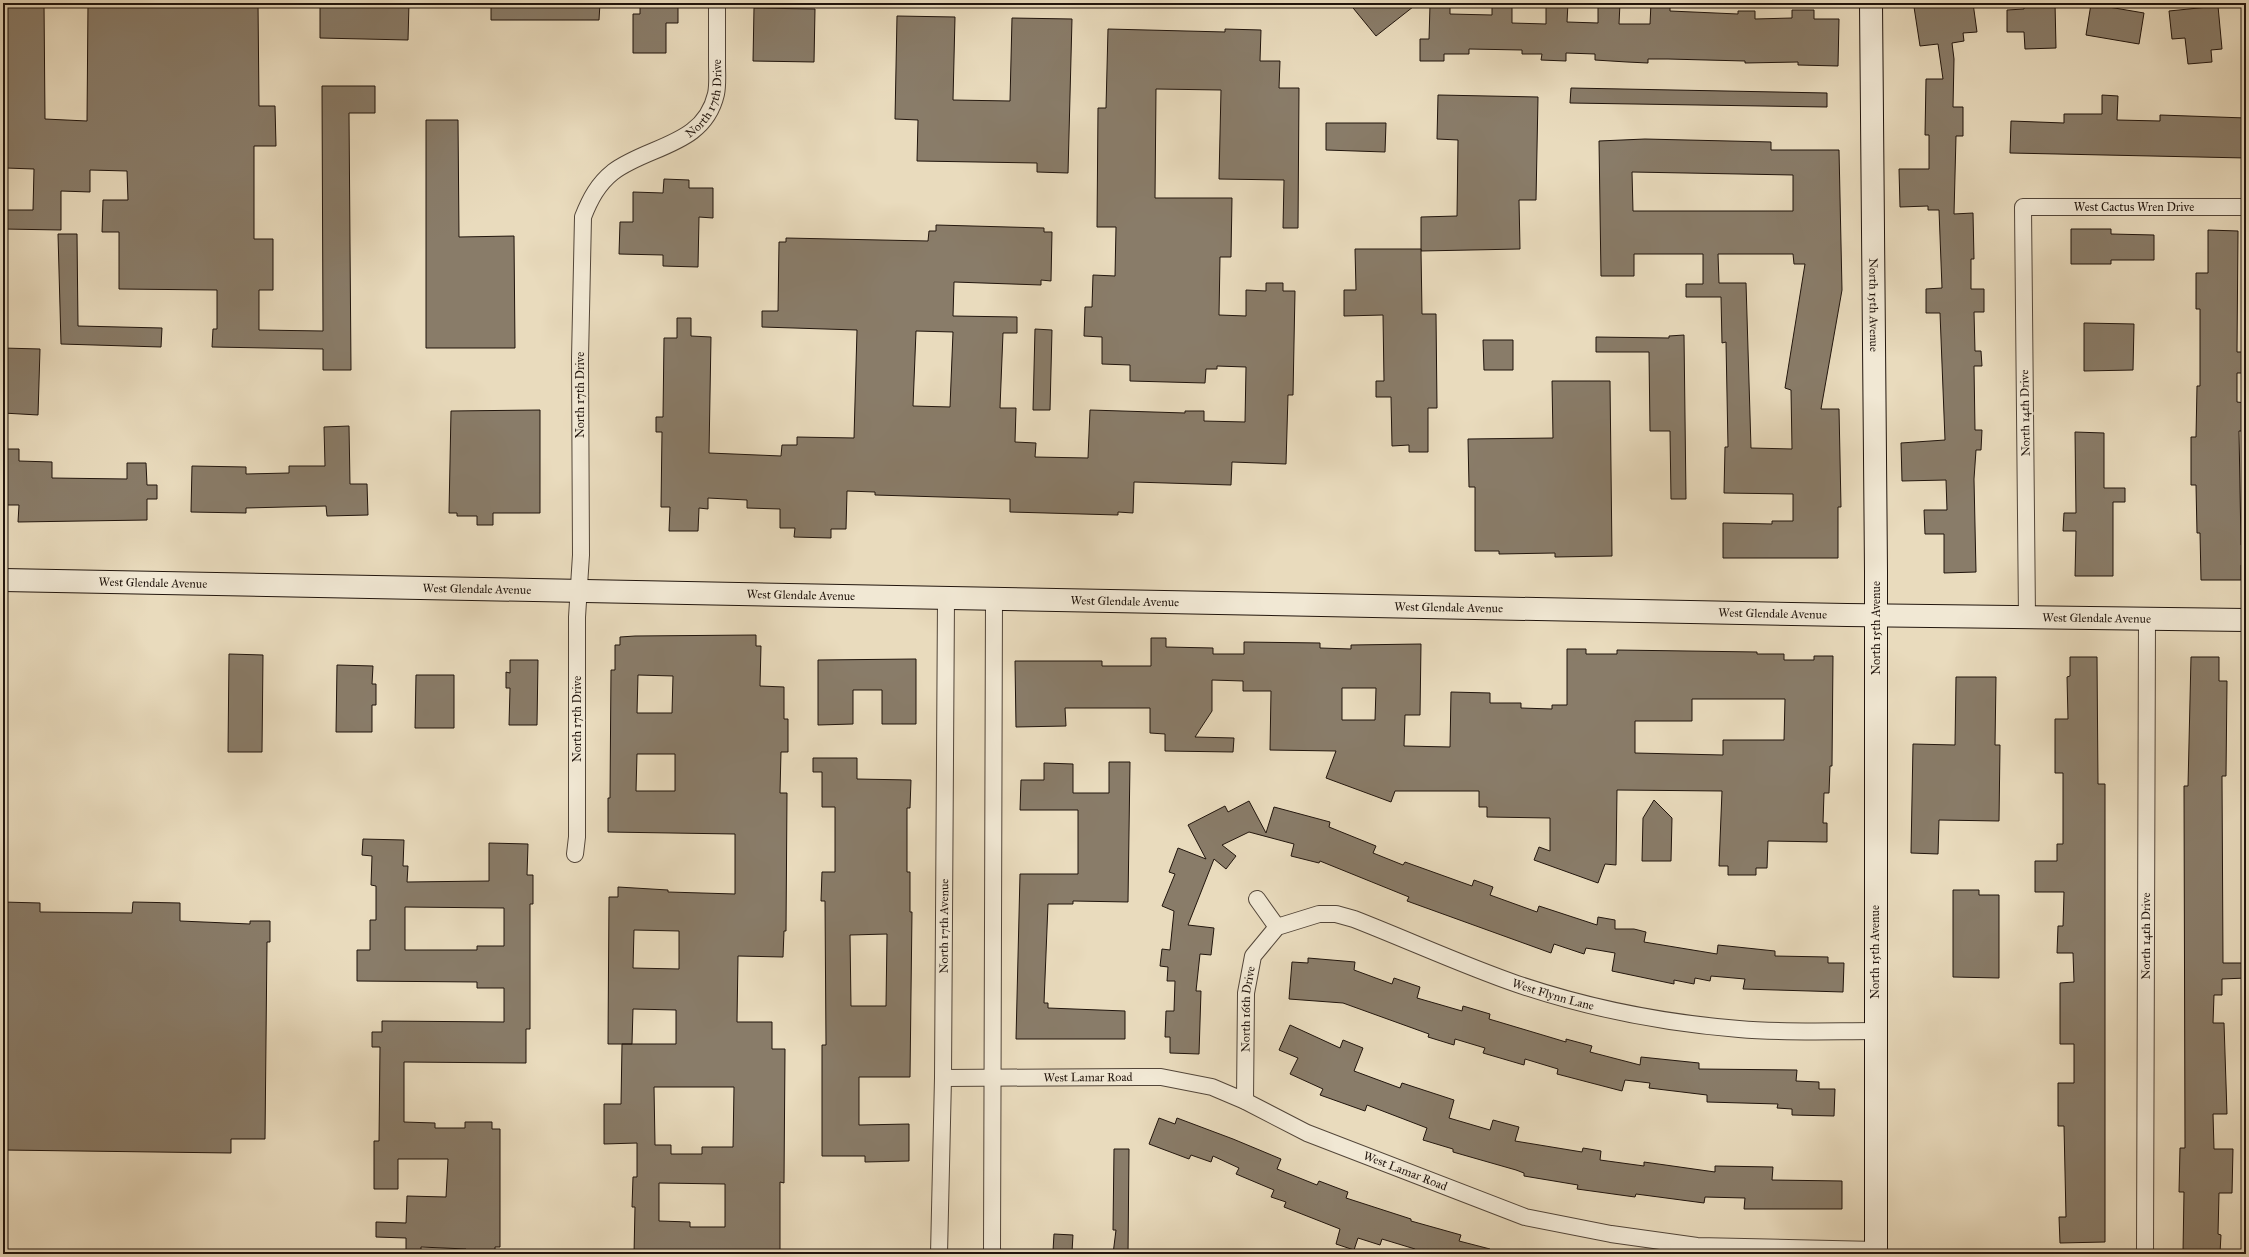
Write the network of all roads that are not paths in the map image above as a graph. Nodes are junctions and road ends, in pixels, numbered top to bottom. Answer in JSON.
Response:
{"nodes":[{"id":1,"x":717,"y":3,"type":"edge"},
{"id":2,"x":1871,"y":3,"type":"edge"},
{"id":3,"x":2022,"y":207,"type":"joint"},
{"id":4,"x":2246,"y":207,"type":"edge"},
{"id":5,"x":3,"y":580,"type":"edge"},
{"id":6,"x":578,"y":590,"type":"junction"},
{"id":7,"x":946,"y":598,"type":"junction"},
{"id":8,"x":994,"y":598,"type":"junction"},
{"id":9,"x":1876,"y":615,"type":"junction"},
{"id":10,"x":2027,"y":618,"type":"junction"},
{"id":11,"x":2147,"y":618,"type":"junction"},
{"id":12,"x":2246,"y":620,"type":"edge"},
{"id":13,"x":575,"y":854,"type":"dead end"},
{"id":14,"x":1257,"y":899,"type":"dead end"},
{"id":15,"x":1277,"y":927,"type":"junction"},
{"id":16,"x":1876,"y":1031,"type":"junction"},
{"id":17,"x":992,"y":1077,"type":"junction"},
{"id":18,"x":943,"y":1078,"type":"junction"},
{"id":19,"x":1245,"y":1101,"type":"junction"},
{"id":20,"x":1876,"y":1252,"type":"edge"},
{"id":21,"x":939,"y":1254,"type":"edge"},
{"id":22,"x":992,"y":1254,"type":"edge"},
{"id":23,"x":2145,"y":1254,"type":"edge"}],
"edges":[{"from":1,"to":6,"type":"street","name":"North 17th Drive"},
{"from":2,"to":9,"type":"main road","name":"North 15th Avenue"},
{"from":3,"to":4,"type":"street","name":"West Cactus Wren Drive"},
{"from":3,"to":10,"type":"street","name":"North 14th Drive"},
{"from":5,"to":6,"type":"main road","name":"West Glendale Avenue"},
{"from":6,"to":7,"type":"main road","name":"West Glendale Avenue"},
{"from":6,"to":13,"type":"street","name":"North 17th Drive"},
{"from":7,"to":8,"type":"main road","name":"West Glendale Avenue"},
{"from":7,"to":18,"type":"street","name":"North 17th Avenue"},
{"from":8,"to":9,"type":"main road","name":"West Glendale Avenue"},
{"from":8,"to":17,"type":"street"},
{"from":9,"to":10,"type":"main road","name":"West Glendale Avenue"},
{"from":9,"to":16,"type":"main road","name":"North 15th Avenue"},
{"from":10,"to":11,"type":"main road","name":"West Glendale Avenue"},
{"from":11,"to":12,"type":"main road","name":"West Glendale Avenue"},
{"from":11,"to":23,"type":"street","name":"North 14th Drive"},
{"from":14,"to":15,"type":"street"},
{"from":15,"to":16,"type":"street","name":"West Flynn Lane"},
{"from":15,"to":19,"type":"street","name":"North 16th Drive"},
{"from":16,"to":20,"type":"main road","name":"North 15th Avenue"},
{"from":17,"to":18,"type":"street","name":"West Lamar Road"},
{"from":17,"to":19,"type":"street","name":"West Lamar Road"},
{"from":17,"to":22,"type":"street"},
{"from":18,"to":21,"type":"street","name":"North 17th Avenue"},
{"from":19,"to":20,"type":"street","name":"West Lamar Road"}]}
